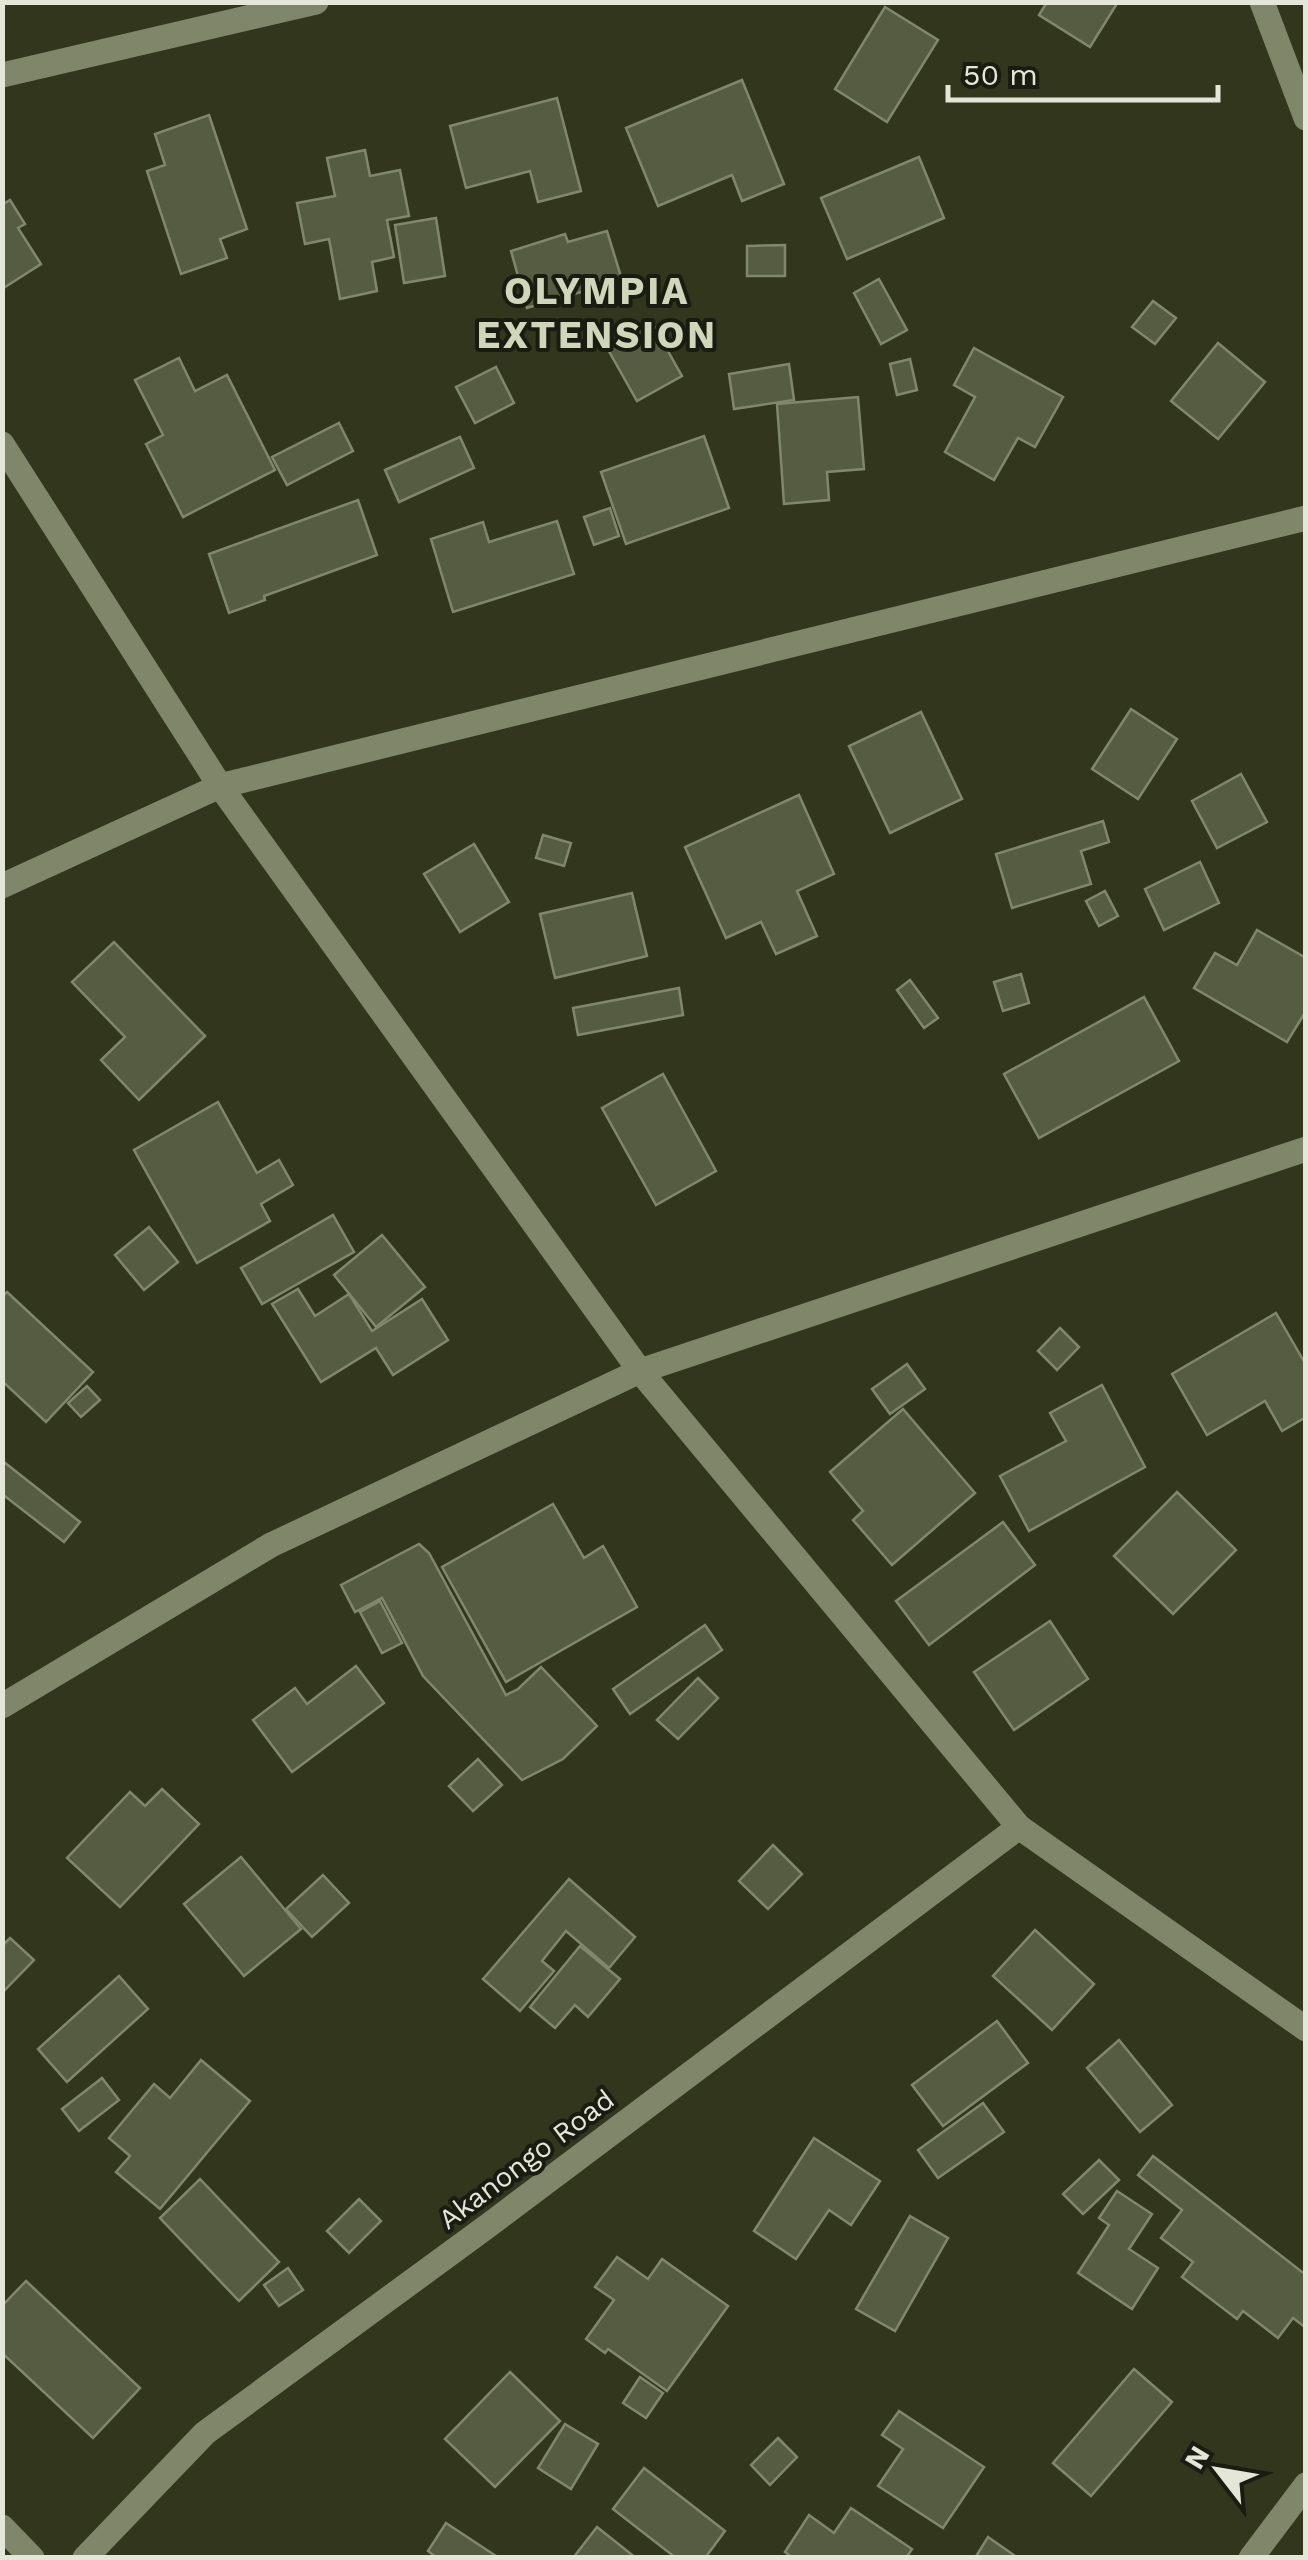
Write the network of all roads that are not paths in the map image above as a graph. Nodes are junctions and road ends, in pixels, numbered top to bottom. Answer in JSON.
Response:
{"nodes":[{"id":1,"x":316,"y":2,"type":"edge"},
{"id":2,"x":1262,"y":2,"type":"edge"},
{"id":3,"x":2,"y":75,"type":"edge"},
{"id":4,"x":1306,"y":118,"type":"edge"},
{"id":5,"x":2,"y":444,"type":"edge"},
{"id":6,"x":1306,"y":518,"type":"edge"},
{"id":7,"x":220,"y":786,"type":"junction"},
{"id":8,"x":2,"y":886,"type":"edge"},
{"id":9,"x":1306,"y":1150,"type":"edge"},
{"id":10,"x":640,"y":1370,"type":"junction"},
{"id":11,"x":2,"y":1706,"type":"edge"},
{"id":12,"x":1020,"y":1827,"type":"junction"},
{"id":13,"x":1306,"y":2029,"type":"edge"},
{"id":14,"x":1306,"y":2485,"type":"edge"},
{"id":15,"x":2,"y":2528,"type":"edge"},
{"id":16,"x":32,"y":2558,"type":"edge"},
{"id":17,"x":84,"y":2558,"type":"edge"},
{"id":18,"x":1252,"y":2558,"type":"edge"}],
"edges":[{"from":1,"to":3,"type":"street"},
{"from":2,"to":4,"type":"street"},
{"from":5,"to":7,"type":"street"},
{"from":6,"to":7,"type":"street"},
{"from":7,"to":8,"type":"street"},
{"from":7,"to":10,"type":"street"},
{"from":9,"to":10,"type":"street"},
{"from":10,"to":11,"type":"street"},
{"from":10,"to":12,"type":"street"},
{"from":12,"to":13,"type":"street"},
{"from":12,"to":17,"type":"street","name":"Akanongo Road"},
{"from":14,"to":18,"type":"street"},
{"from":15,"to":16,"type":"street"}]}
